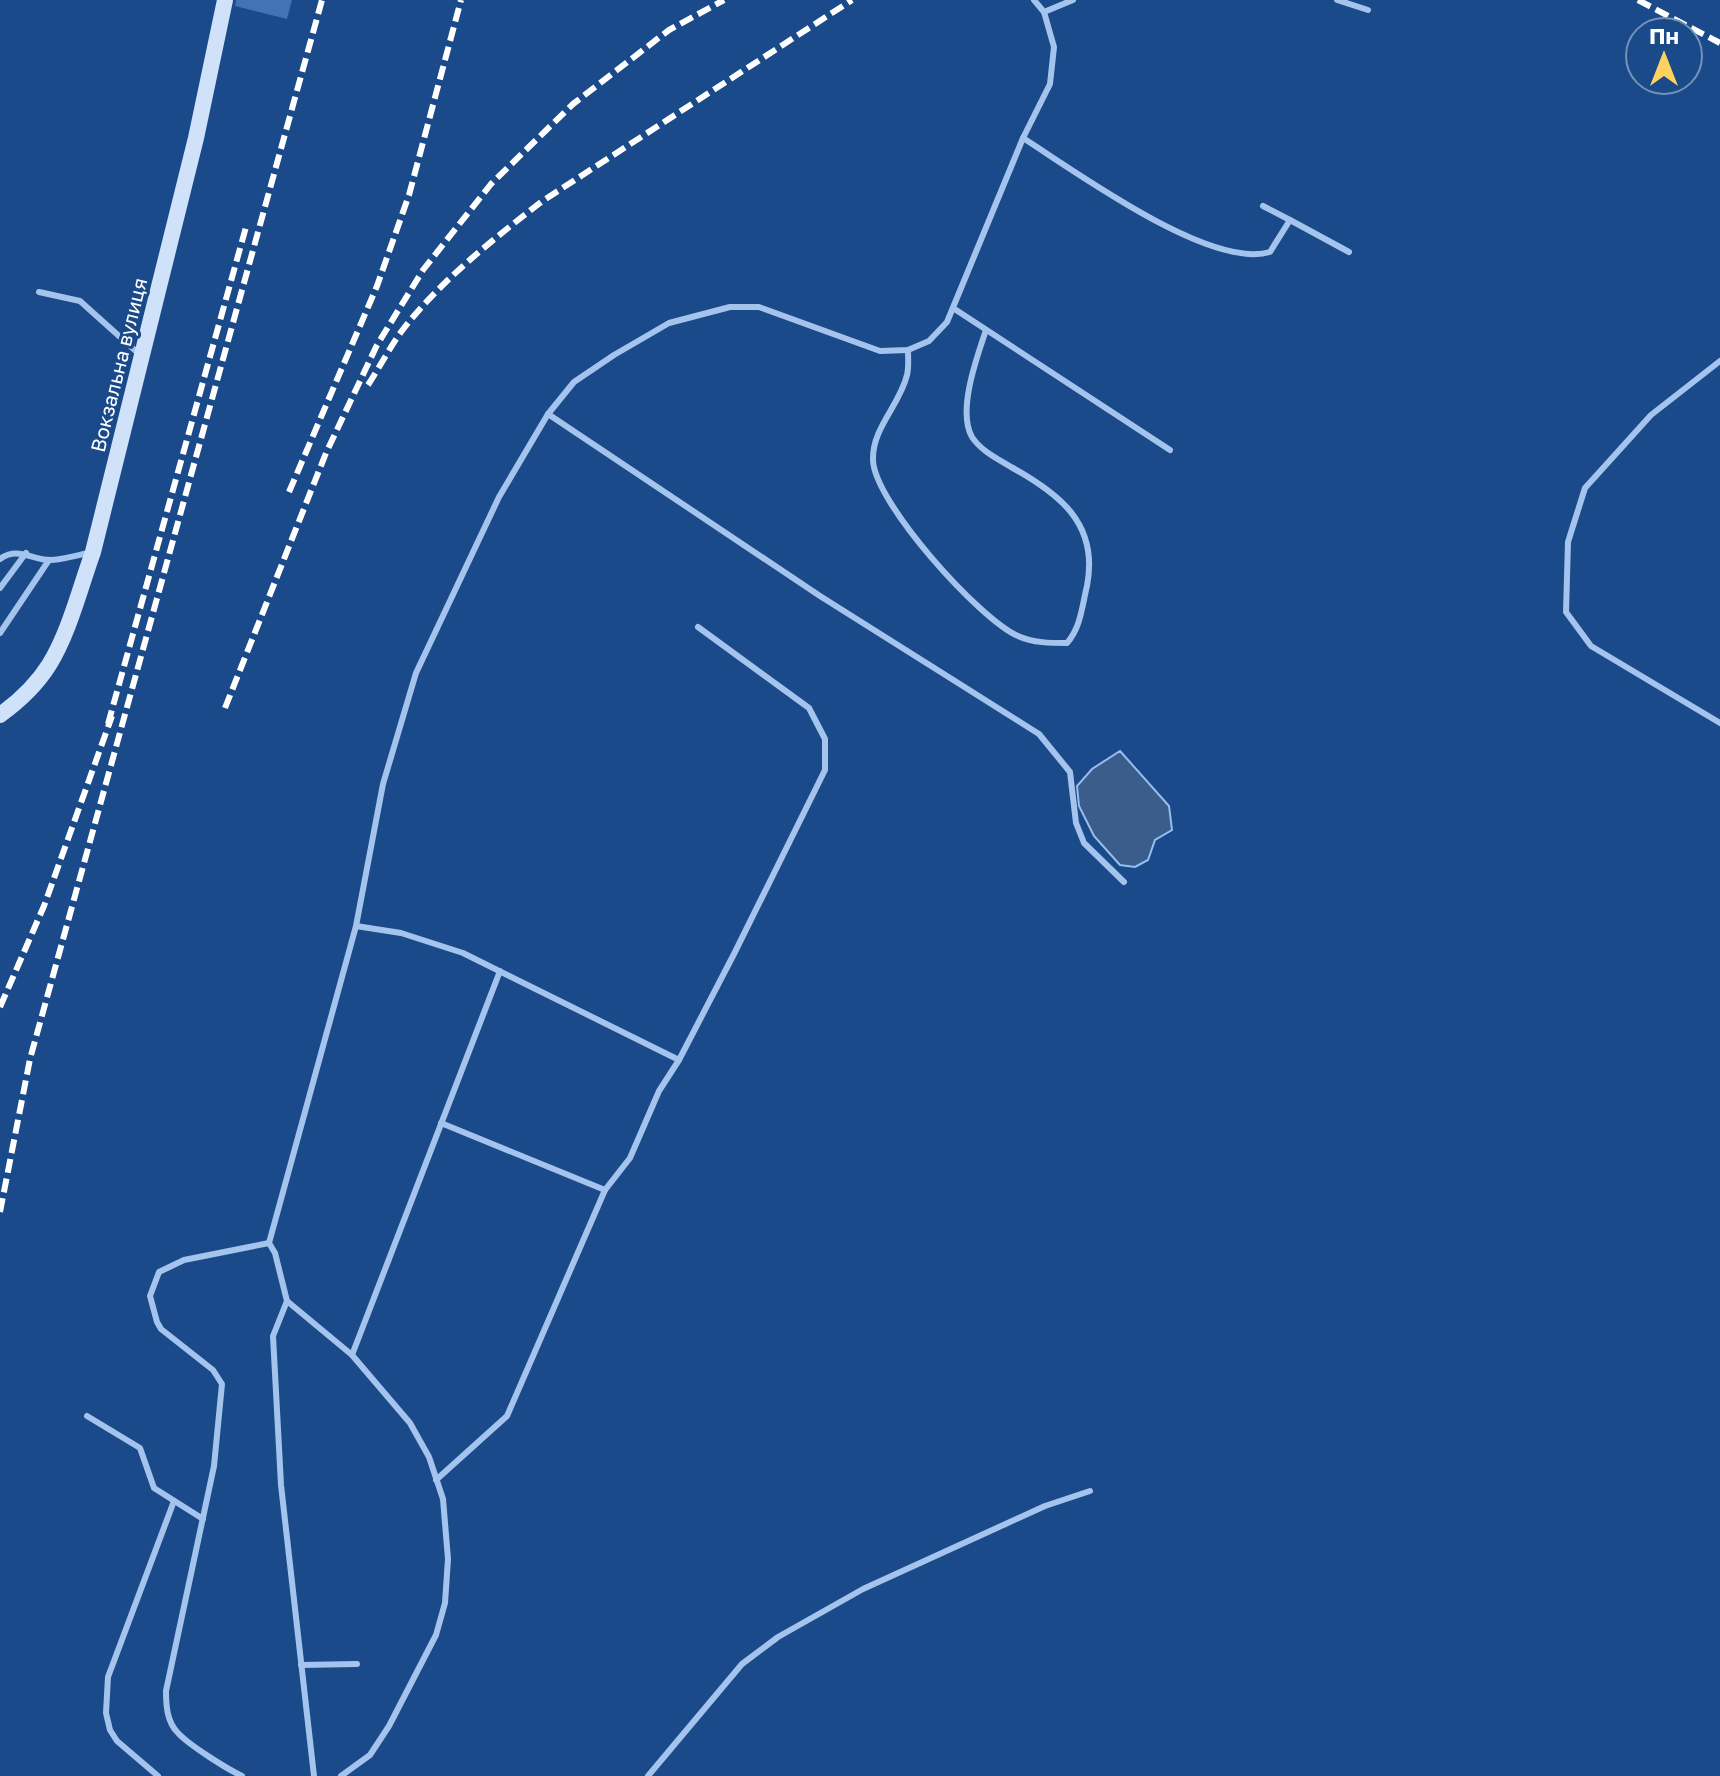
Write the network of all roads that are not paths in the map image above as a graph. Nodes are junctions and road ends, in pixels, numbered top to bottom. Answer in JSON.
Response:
{"nodes":[{"id":1,"x":225,"y":0,"type":"edge"},
{"id":2,"x":1034,"y":0,"type":"edge"},
{"id":3,"x":1073,"y":0,"type":"edge"},
{"id":4,"x":1337,"y":0,"type":"edge"},
{"id":5,"x":1368,"y":10,"type":"dead end"},
{"id":6,"x":1044,"y":12,"type":"junction"},
{"id":7,"x":1023,"y":138,"type":"junction"},
{"id":8,"x":1263,"y":206,"type":"dead end"},
{"id":9,"x":1290,"y":220,"type":"junction"},
{"id":10,"x":1349,"y":252,"type":"dead end"},
{"id":11,"x":39,"y":292,"type":"dead end"},
{"id":12,"x":953,"y":308,"type":"junction"},
{"id":13,"x":986,"y":330,"type":"junction"},
{"id":14,"x":908,"y":350,"type":"junction"},
{"id":15,"x":141,"y":356,"type":"junction"},
{"id":16,"x":1720,"y":361,"type":"edge"},
{"id":17,"x":548,"y":414,"type":"junction"},
{"id":18,"x":1170,"y":450,"type":"dead end"},
{"id":19,"x":93,"y":552,"type":"junction"},
{"id":20,"x":26,"y":553,"type":"junction"},
{"id":21,"x":0,"y":559,"type":"edge"},
{"id":22,"x":49,"y":560,"type":"junction"},
{"id":23,"x":0,"y":588,"type":"edge"},
{"id":24,"x":698,"y":627,"type":"dead end"},
{"id":25,"x":0,"y":633,"type":"edge"},
{"id":26,"x":0,"y":715,"type":"edge"},
{"id":27,"x":1720,"y":723,"type":"edge"},
{"id":28,"x":1124,"y":882,"type":"dead end"},
{"id":29,"x":356,"y":926,"type":"junction"},
{"id":30,"x":500,"y":971,"type":"junction"},
{"id":31,"x":679,"y":1060,"type":"junction"},
{"id":32,"x":441,"y":1123,"type":"junction"},
{"id":33,"x":605,"y":1190,"type":"junction"},
{"id":34,"x":269,"y":1243,"type":"junction"},
{"id":35,"x":287,"y":1301,"type":"junction"},
{"id":36,"x":352,"y":1355,"type":"junction"},
{"id":37,"x":87,"y":1416,"type":"dead end"},
{"id":38,"x":436,"y":1480,"type":"junction"},
{"id":39,"x":1090,"y":1491,"type":"dead end"},
{"id":40,"x":174,"y":1501,"type":"junction"},
{"id":41,"x":203,"y":1519,"type":"junction"},
{"id":42,"x":357,"y":1664,"type":"dead end"},
{"id":43,"x":301,"y":1665,"type":"junction"},
{"id":44,"x":158,"y":1776,"type":"edge"},
{"id":45,"x":242,"y":1776,"type":"edge"},
{"id":46,"x":314,"y":1776,"type":"edge"},
{"id":47,"x":341,"y":1776,"type":"edge"},
{"id":48,"x":648,"y":1776,"type":"edge"}],
"edges":[{"from":1,"to":15,"type":"main road","name":"Вокзальна вулиця"},
{"from":2,"to":6,"type":"lane"},
{"from":3,"to":6,"type":"lane"},
{"from":4,"to":5,"type":"lane"},
{"from":6,"to":7,"type":"lane"},
{"from":7,"to":9,"type":"lane"},
{"from":7,"to":12,"type":"lane"},
{"from":8,"to":9,"type":"lane"},
{"from":9,"to":10,"type":"lane"},
{"from":11,"to":15,"type":"lane"},
{"from":12,"to":13,"type":"lane"},
{"from":12,"to":14,"type":"lane"},
{"from":13,"to":14,"type":"lane"},
{"from":13,"to":18,"type":"lane"},
{"from":14,"to":17,"type":"lane"},
{"from":15,"to":19,"type":"main road","name":"Вокзальна вулиця"},
{"from":16,"to":27,"type":"lane"},
{"from":17,"to":28,"type":"lane"},
{"from":17,"to":29,"type":"lane"},
{"from":19,"to":22,"type":"lane"},
{"from":19,"to":26,"type":"main road","name":"Вокзальна вулиця"},
{"from":20,"to":21,"type":"lane"},
{"from":20,"to":22,"type":"lane"},
{"from":20,"to":23,"type":"lane"},
{"from":22,"to":25,"type":"lane"},
{"from":24,"to":31,"type":"lane"},
{"from":29,"to":30,"type":"lane"},
{"from":29,"to":34,"type":"lane"},
{"from":30,"to":31,"type":"lane"},
{"from":30,"to":32,"type":"lane"},
{"from":31,"to":33,"type":"lane"},
{"from":32,"to":33,"type":"lane"},
{"from":32,"to":36,"type":"lane"},
{"from":33,"to":38,"type":"lane"},
{"from":34,"to":35,"type":"lane"},
{"from":34,"to":41,"type":"lane"},
{"from":35,"to":36,"type":"lane"},
{"from":35,"to":43,"type":"lane"},
{"from":36,"to":38,"type":"lane"},
{"from":37,"to":40,"type":"lane"},
{"from":38,"to":47,"type":"lane"},
{"from":39,"to":48,"type":"lane"},
{"from":40,"to":41,"type":"lane"},
{"from":40,"to":44,"type":"lane"},
{"from":41,"to":45,"type":"lane"},
{"from":42,"to":43,"type":"lane"},
{"from":43,"to":46,"type":"lane"}]}
